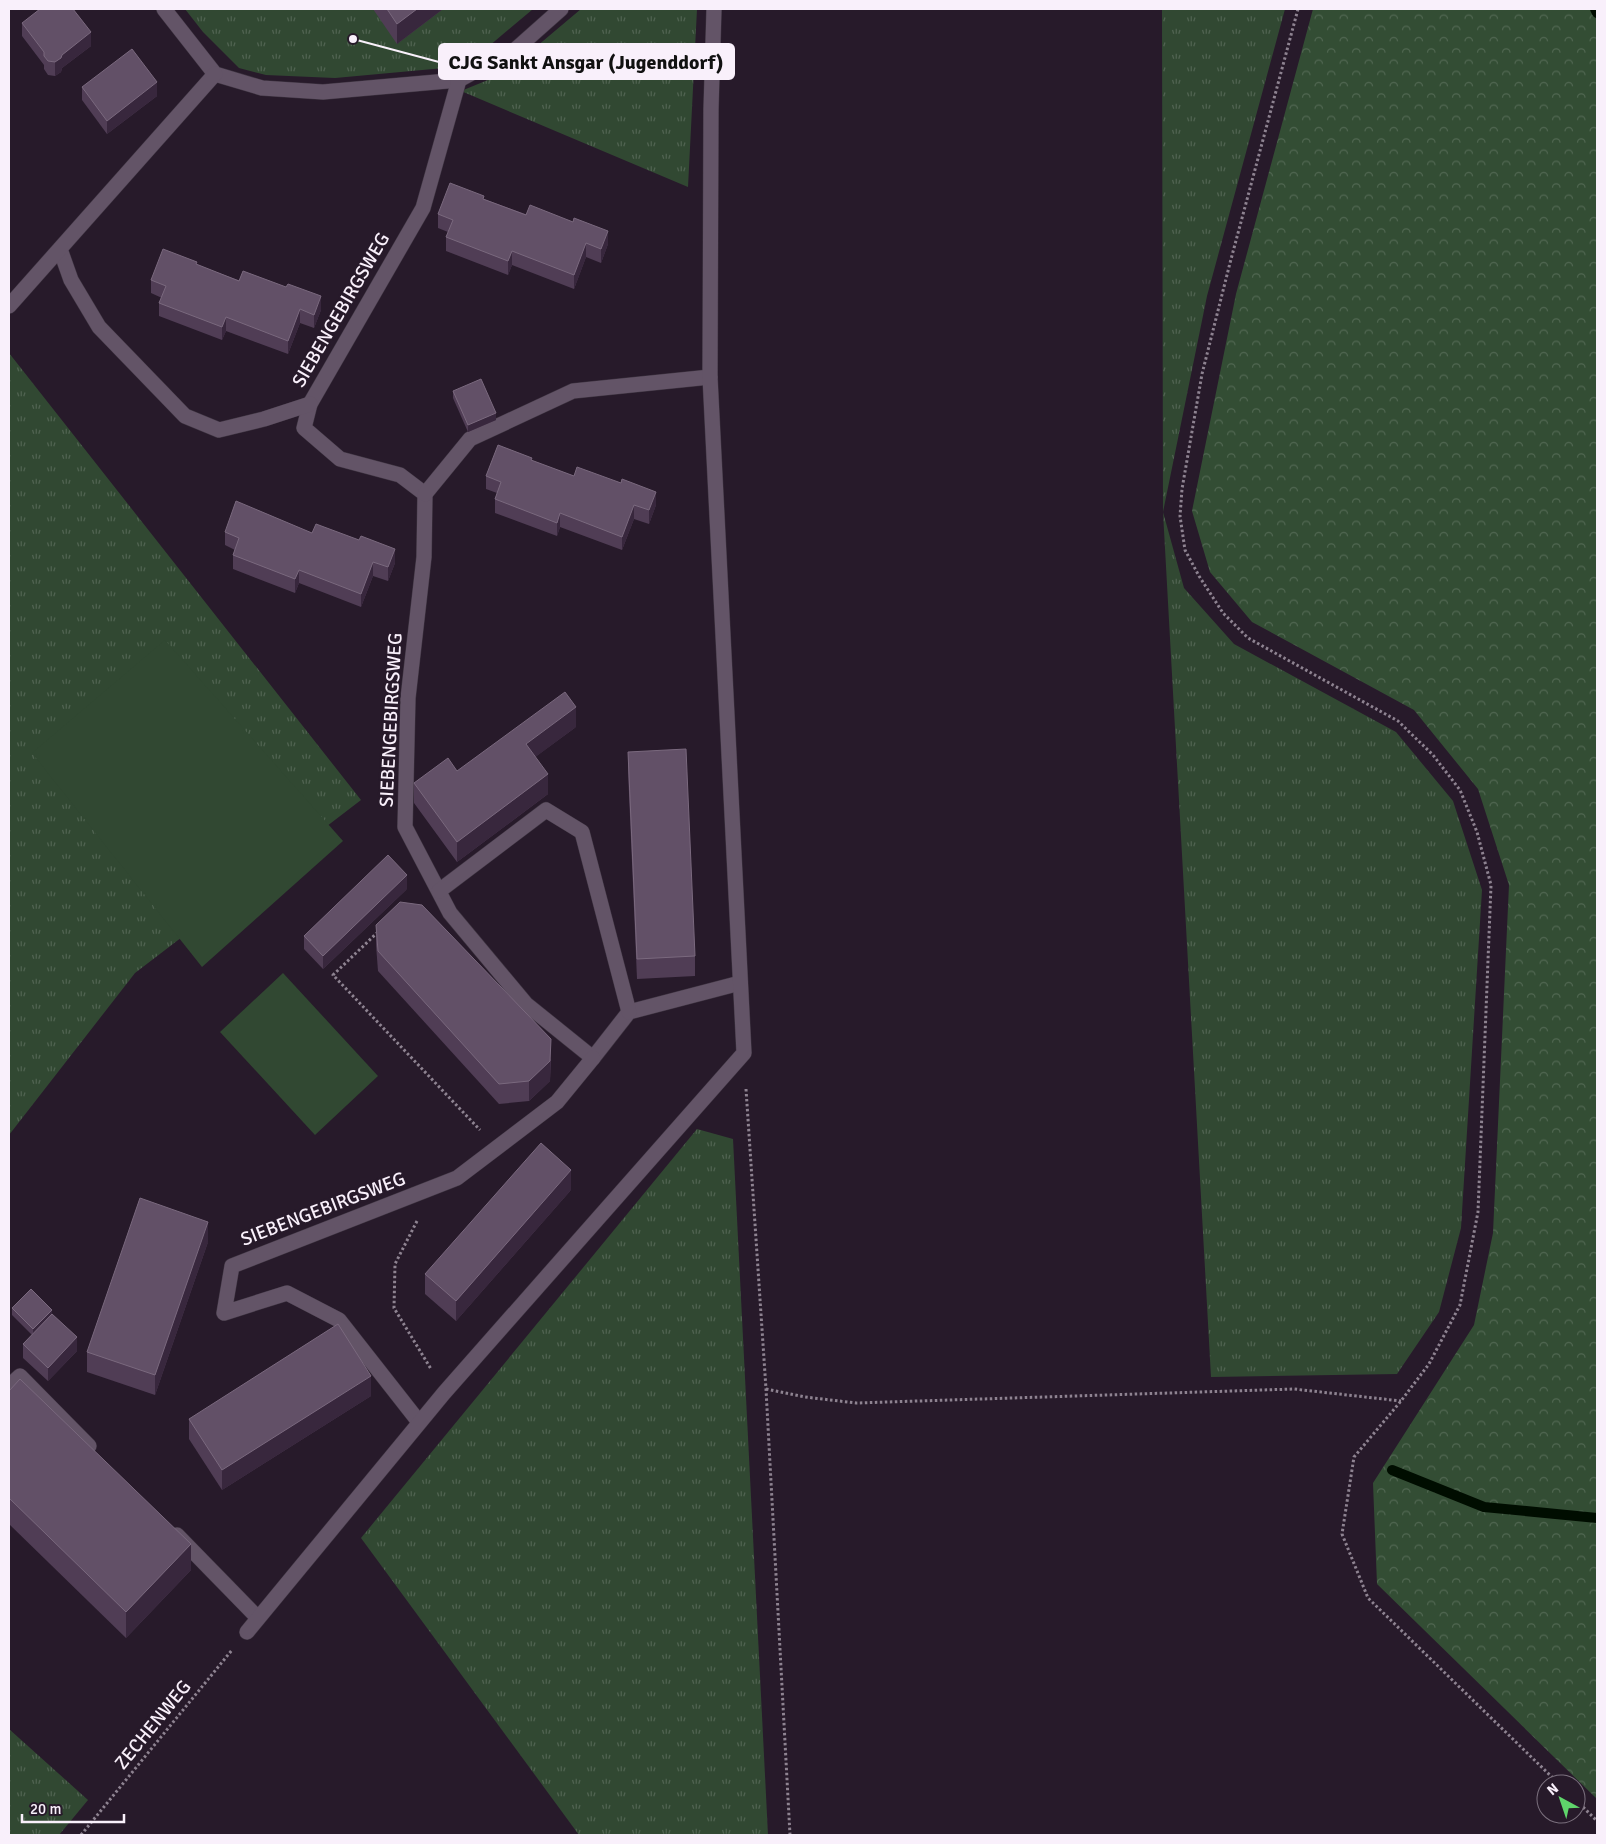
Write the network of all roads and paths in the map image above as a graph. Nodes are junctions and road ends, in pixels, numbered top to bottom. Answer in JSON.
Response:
{"nodes":[{"id":1,"x":164,"y":9,"type":"edge"},
{"id":2,"x":561,"y":9,"type":"edge"},
{"id":3,"x":714,"y":9,"type":"edge"},
{"id":4,"x":1298,"y":9,"type":"edge"},
{"id":5,"x":215,"y":74,"type":"junction"},
{"id":6,"x":459,"y":80,"type":"junction"},
{"id":7,"x":60,"y":249,"type":"junction"},
{"id":8,"x":9,"y":306,"type":"edge"},
{"id":9,"x":710,"y":377,"type":"junction"},
{"id":10,"x":310,"y":404,"type":"junction"},
{"id":11,"x":425,"y":494,"type":"junction"},
{"id":12,"x":439,"y":891,"type":"junction"},
{"id":13,"x":383,"y":927,"type":"edge"},
{"id":14,"x":740,"y":983,"type":"junction"},
{"id":15,"x":629,"y":1012,"type":"junction"},
{"id":16,"x":744,"y":1054,"type":"junction"},
{"id":17,"x":593,"y":1058,"type":"junction"},
{"id":18,"x":497,"y":1148,"type":"junction"},
{"id":19,"x":434,"y":1187,"type":"junction"},
{"id":20,"x":9,"y":1386,"type":"edge"},
{"id":21,"x":766,"y":1389,"type":"junction"},
{"id":22,"x":444,"y":1393,"type":"junction"},
{"id":23,"x":1401,"y":1401,"type":"junction"},
{"id":24,"x":420,"y":1422,"type":"junction"},
{"id":25,"x":97,"y":1454,"type":"edge"},
{"id":26,"x":167,"y":1525,"type":"edge"},
{"id":27,"x":258,"y":1618,"type":"junction"},
{"id":28,"x":247,"y":1632,"type":"joint"},
{"id":29,"x":1549,"y":1774,"type":"edge"},
{"id":30,"x":1586,"y":1810,"type":"edge"},
{"id":31,"x":1597,"y":1821,"type":"edge"},
{"id":32,"x":81,"y":1835,"type":"edge"},
{"id":33,"x":790,"y":1835,"type":"edge"}],
"edges":[{"from":1,"to":5,"type":"street"},
{"from":2,"to":6,"type":"street"},
{"from":3,"to":9,"type":"street"},
{"from":4,"to":23,"type":"path"},
{"from":5,"to":6,"type":"street"},
{"from":5,"to":7,"type":"street"},
{"from":6,"to":10,"type":"street","name":"SIEBENGEBIRGSWEG"},
{"from":7,"to":8,"type":"street"},
{"from":7,"to":10,"type":"street"},
{"from":9,"to":11,"type":"street"},
{"from":9,"to":14,"type":"street"},
{"from":10,"to":11,"type":"street","name":"SIEBENGEBIRGSWEG"},
{"from":11,"to":12,"type":"street","name":"SIEBENGEBIRGSWEG"},
{"from":12,"to":15,"type":"street"},
{"from":12,"to":17,"type":"street","name":"SIEBENGEBIRGSWEG"},
{"from":13,"to":18,"type":"path"},
{"from":14,"to":15,"type":"street"},
{"from":14,"to":16,"type":"street"},
{"from":15,"to":17,"type":"street","name":"SIEBENGEBIRGSWEG"},
{"from":16,"to":21,"type":"path"},
{"from":16,"to":22,"type":"street"},
{"from":17,"to":18,"type":"street","name":"SIEBENGEBIRGSWEG"},
{"from":18,"to":19,"type":"street","name":"SIEBENGEBIRGSWEG"},
{"from":19,"to":22,"type":"path"},
{"from":19,"to":24,"type":"street","name":"SIEBENGEBIRGSWEG"},
{"from":20,"to":25,"type":"street"},
{"from":21,"to":23,"type":"path"},
{"from":21,"to":33,"type":"path"},
{"from":22,"to":24,"type":"street"},
{"from":23,"to":29,"type":"path"},
{"from":24,"to":27,"type":"street"},
{"from":26,"to":27,"type":"street"},
{"from":27,"to":28,"type":"street"},
{"from":28,"to":32,"type":"path","name":"ZECHENWEG"},
{"from":30,"to":31,"type":"path"}]}
